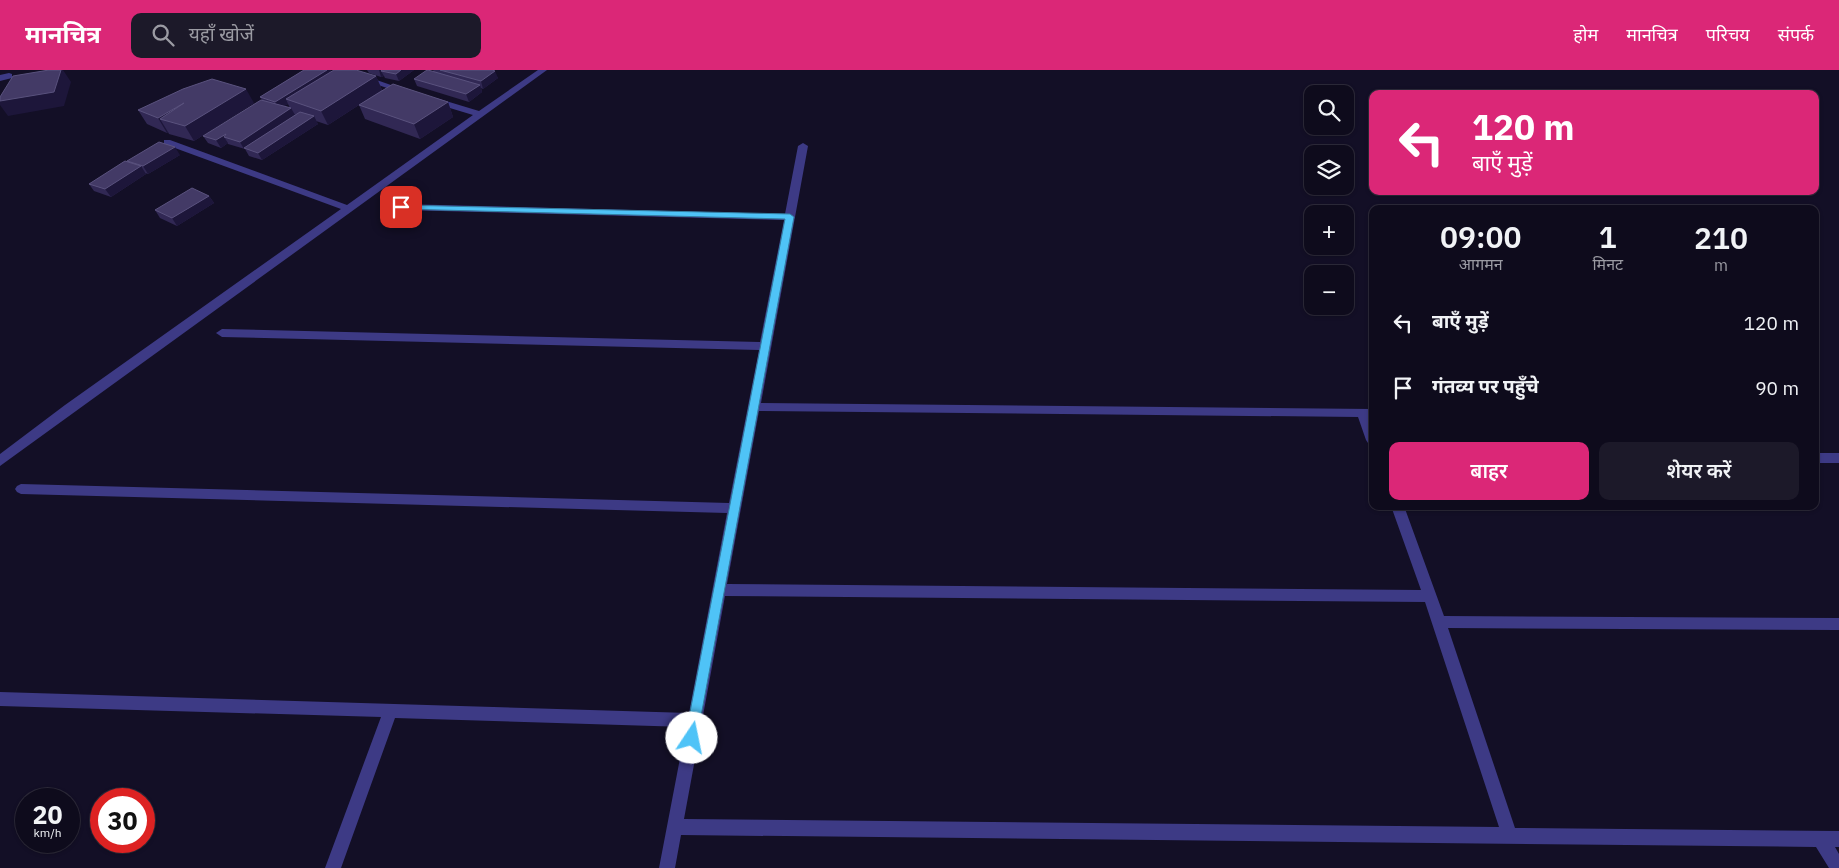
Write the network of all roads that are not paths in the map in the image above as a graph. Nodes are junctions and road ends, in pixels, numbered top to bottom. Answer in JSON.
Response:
{"nodes":[{"id":1,"x":340,"y":70,"type":"edge"},
{"id":2,"x":543,"y":70,"type":"edge"},
{"id":3,"x":9,"y":76,"type":"dead end"},
{"id":4,"x":0,"y":78,"type":"edge"},
{"id":5,"x":414,"y":94,"type":"edge"},
{"id":6,"x":423,"y":96,"type":"edge"},
{"id":7,"x":478,"y":114,"type":"junction"},
{"id":8,"x":167,"y":142,"type":"edge"},
{"id":9,"x":803,"y":146,"type":"dead end"},
{"id":10,"x":401,"y":207,"type":"dead end"},
{"id":11,"x":347,"y":208,"type":"junction"},
{"id":12,"x":790,"y":217,"type":"junction"},
{"id":13,"x":222,"y":333,"type":"dead end"},
{"id":14,"x":766,"y":346,"type":"junction"},
{"id":15,"x":754,"y":408,"type":"junction"},
{"id":16,"x":1367,"y":413,"type":"edge"},
{"id":17,"x":1819,"y":458,"type":"edge"},
{"id":18,"x":1839,"y":458,"type":"edge"},
{"id":19,"x":0,"y":461,"type":"edge"},
{"id":20,"x":21,"y":489,"type":"dead end"},
{"id":21,"x":735,"y":508,"type":"junction"},
{"id":22,"x":1398,"y":510,"type":"edge"},
{"id":23,"x":719,"y":590,"type":"junction"},
{"id":24,"x":1430,"y":596,"type":"junction"},
{"id":25,"x":1439,"y":622,"type":"junction"},
{"id":26,"x":1839,"y":624,"type":"edge"},
{"id":27,"x":0,"y":699,"type":"edge"},
{"id":28,"x":390,"y":712,"type":"junction"},
{"id":29,"x":695,"y":720,"type":"junction"},
{"id":30,"x":675,"y":827,"type":"junction"},
{"id":31,"x":1510,"y":836,"type":"junction"},
{"id":32,"x":1821,"y":839,"type":"junction"},
{"id":33,"x":1839,"y":839,"type":"edge"},
{"id":34,"x":332,"y":868,"type":"edge"},
{"id":35,"x":667,"y":868,"type":"edge"},
{"id":36,"x":1838,"y":868,"type":"edge"}],
"edges":[{"from":1,"to":5,"type":"street"},
{"from":2,"to":7,"type":"street"},
{"from":3,"to":4,"type":"street"},
{"from":6,"to":7,"type":"street"},
{"from":7,"to":11,"type":"street"},
{"from":8,"to":11,"type":"street"},
{"from":9,"to":12,"type":"street"},
{"from":10,"to":12,"type":"street"},
{"from":11,"to":19,"type":"street"},
{"from":12,"to":14,"type":"street"},
{"from":13,"to":14,"type":"street"},
{"from":14,"to":15,"type":"street"},
{"from":15,"to":16,"type":"street"},
{"from":15,"to":21,"type":"street"},
{"from":17,"to":18,"type":"street"},
{"from":20,"to":21,"type":"street"},
{"from":21,"to":23,"type":"street"},
{"from":22,"to":24,"type":"street"},
{"from":23,"to":24,"type":"street"},
{"from":23,"to":29,"type":"street"},
{"from":24,"to":25,"type":"street"},
{"from":25,"to":26,"type":"street"},
{"from":25,"to":31,"type":"street"},
{"from":27,"to":28,"type":"street"},
{"from":28,"to":29,"type":"street"},
{"from":28,"to":34,"type":"street"},
{"from":29,"to":30,"type":"street"},
{"from":30,"to":31,"type":"street"},
{"from":30,"to":35,"type":"street"},
{"from":31,"to":32,"type":"street"},
{"from":32,"to":33,"type":"street"},
{"from":32,"to":36,"type":"street"}]}
